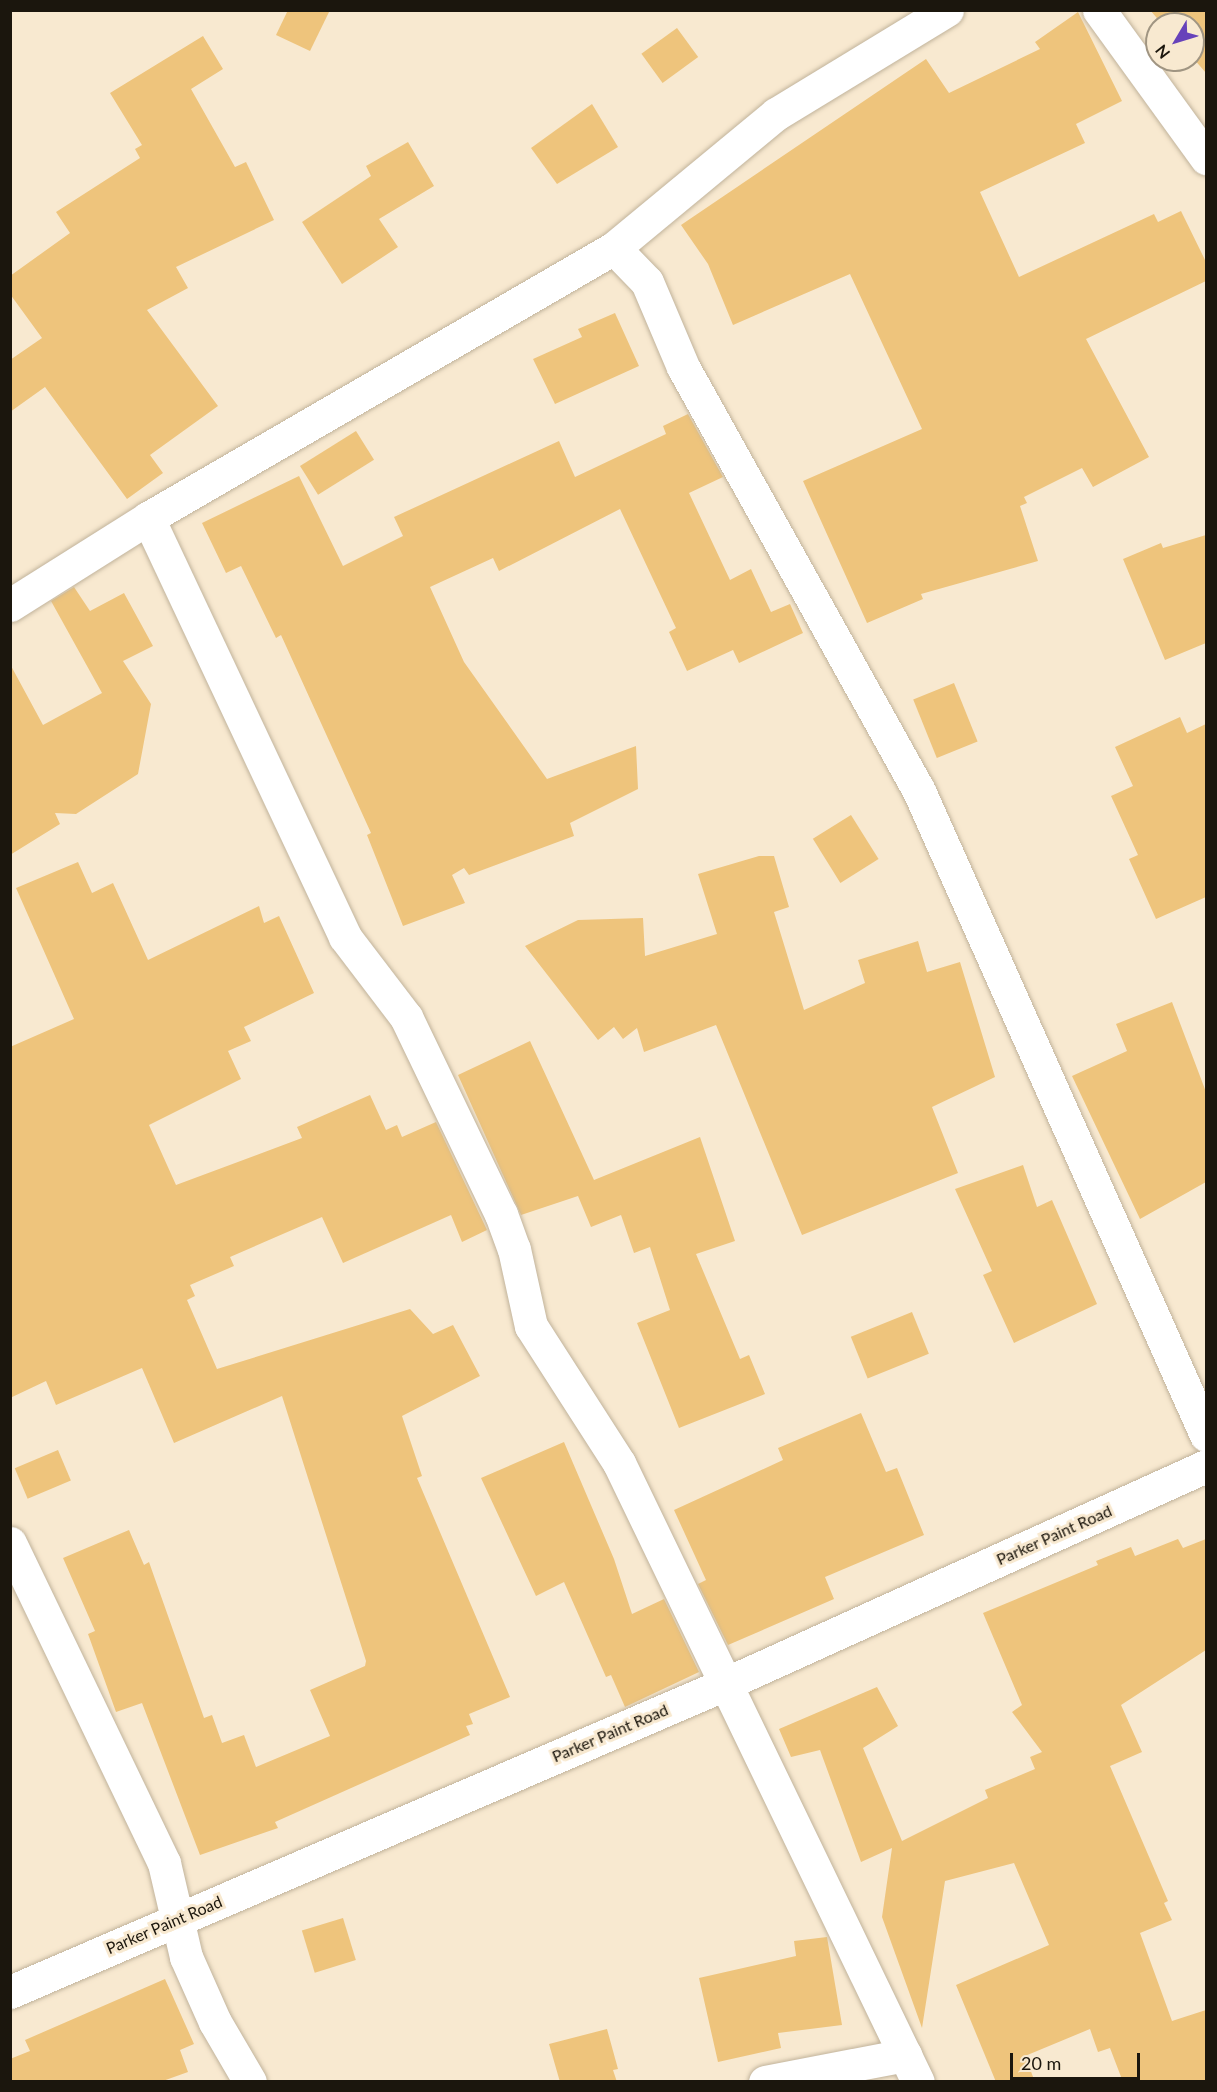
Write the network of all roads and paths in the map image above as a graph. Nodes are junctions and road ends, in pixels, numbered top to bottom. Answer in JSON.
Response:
{"nodes":[{"id":1,"x":947,"y":10,"type":"edge"},
{"id":2,"x":1099,"y":10,"type":"edge"},
{"id":3,"x":1206,"y":158,"type":"edge"},
{"id":4,"x":614,"y":248,"type":"junction"},
{"id":5,"x":148,"y":518,"type":"junction"},
{"id":6,"x":10,"y":605,"type":"edge"},
{"id":7,"x":1206,"y":1435,"type":"edge"},
{"id":8,"x":1206,"y":1466,"type":"edge"},
{"id":9,"x":10,"y":1543,"type":"edge"},
{"id":10,"x":725,"y":1684,"type":"junction"},
{"id":11,"x":175,"y":1920,"type":"junction"},
{"id":12,"x":10,"y":1992,"type":"edge"},
{"id":13,"x":912,"y":2068,"type":"edge"},
{"id":14,"x":250,"y":2082,"type":"edge"},
{"id":15,"x":765,"y":2082,"type":"edge"}],
"edges":[{"from":1,"to":4,"type":"street"},
{"from":2,"to":3,"type":"street"},
{"from":4,"to":5,"type":"street"},
{"from":4,"to":7,"type":"street"},
{"from":5,"to":6,"type":"street"},
{"from":5,"to":10,"type":"street"},
{"from":8,"to":10,"type":"street","name":"Parker Paint Road"},
{"from":9,"to":11,"type":"street"},
{"from":10,"to":11,"type":"street","name":"Parker Paint Road"},
{"from":10,"to":13,"type":"street"},
{"from":11,"to":12,"type":"street","name":"Parker Paint Road"},
{"from":11,"to":14,"type":"street"},
{"from":13,"to":15,"type":"street"}]}
